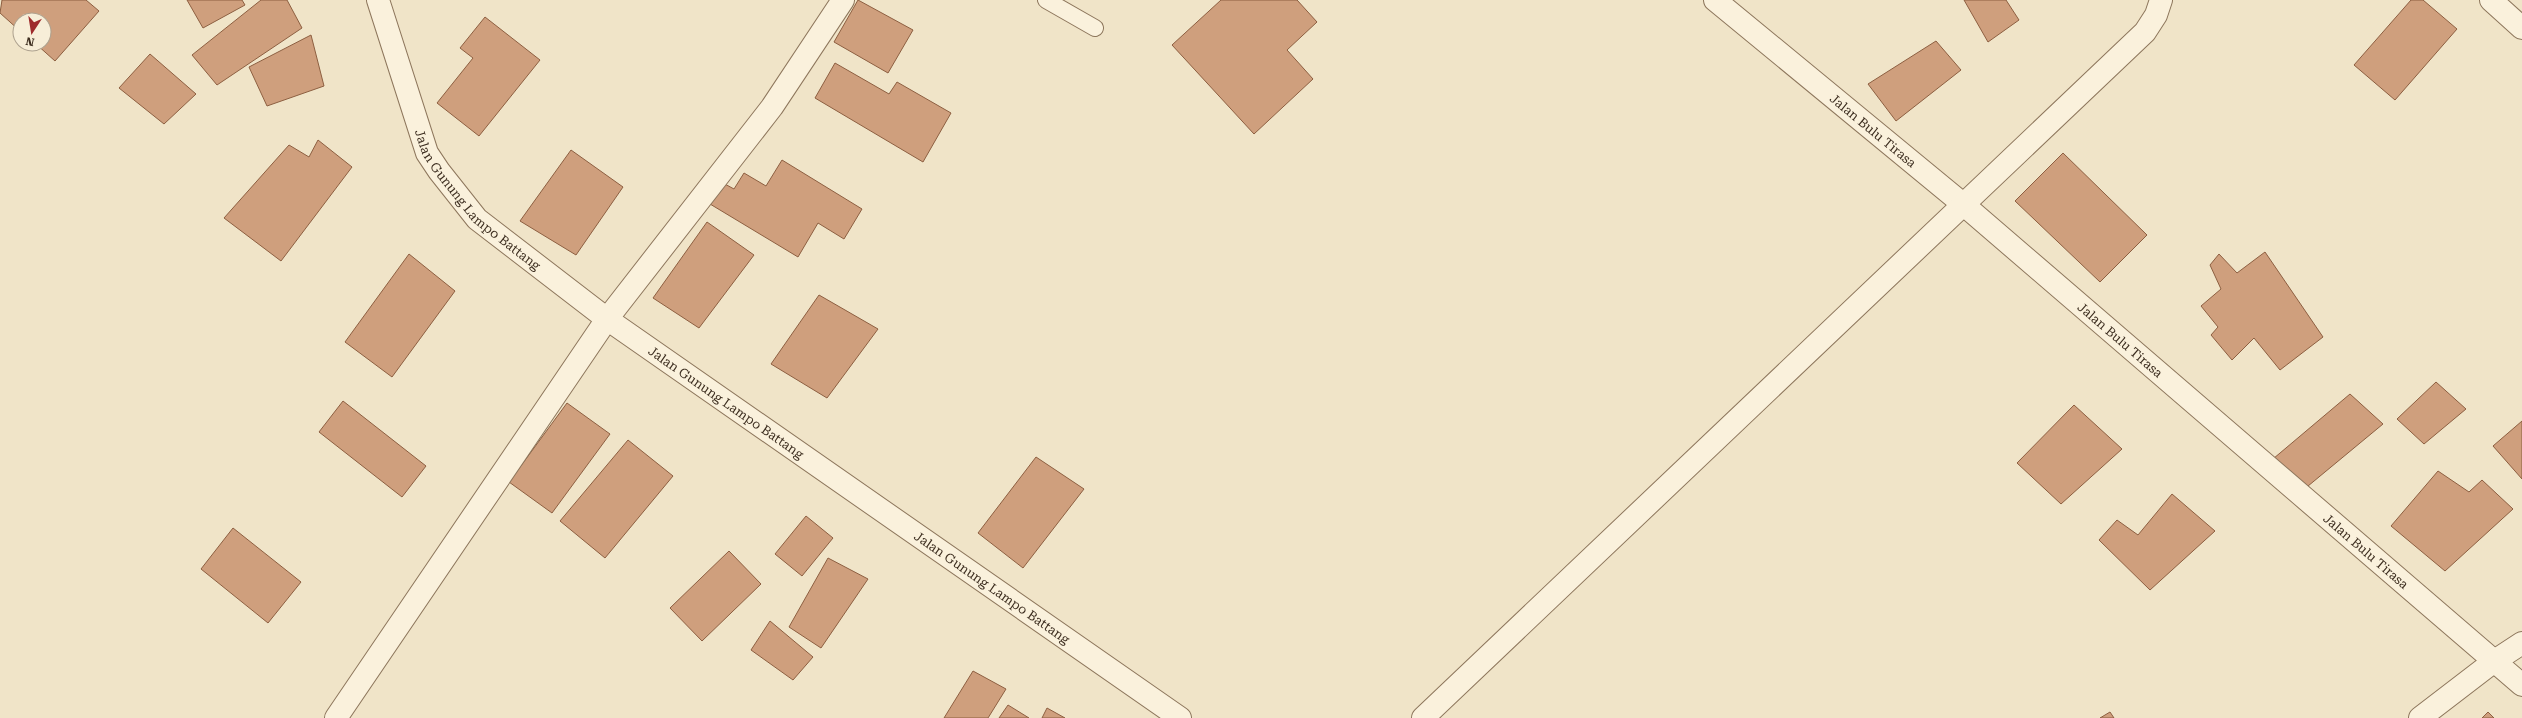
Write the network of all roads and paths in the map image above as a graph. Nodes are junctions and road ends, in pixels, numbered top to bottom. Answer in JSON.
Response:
{"nodes":[{"id":1,"x":378,"y":0,"type":"edge"},
{"id":2,"x":843,"y":0,"type":"edge"},
{"id":3,"x":1046,"y":0,"type":"edge"},
{"id":4,"x":1715,"y":0,"type":"edge"},
{"id":5,"x":2161,"y":0,"type":"edge"},
{"id":6,"x":2492,"y":0,"type":"edge"},
{"id":7,"x":1095,"y":28,"type":"dead end"},
{"id":8,"x":2522,"y":28,"type":"edge"},
{"id":9,"x":1964,"y":205,"type":"junction"},
{"id":10,"x":607,"y":319,"type":"junction"},
{"id":11,"x":2522,"y":643,"type":"edge"},
{"id":12,"x":2493,"y":662,"type":"junction"},
{"id":13,"x":2522,"y":685,"type":"edge"},
{"id":14,"x":336,"y":718,"type":"edge"},
{"id":15,"x":1180,"y":718,"type":"edge"},
{"id":16,"x":1423,"y":718,"type":"edge"},
{"id":17,"x":2420,"y":718,"type":"edge"}],
"edges":[{"from":1,"to":10,"type":"street","name":"Jalan Gunung Lampo Battang"},
{"from":2,"to":10,"type":"street"},
{"from":3,"to":7,"type":"lane"},
{"from":4,"to":9,"type":"street","name":"Jalan Bulu Tirasa"},
{"from":5,"to":9,"type":"street"},
{"from":6,"to":8,"type":"street"},
{"from":9,"to":12,"type":"street","name":"Jalan Bulu Tirasa"},
{"from":9,"to":16,"type":"street"},
{"from":10,"to":14,"type":"street"},
{"from":10,"to":15,"type":"street","name":"Jalan Gunung Lampo Battang"},
{"from":11,"to":12,"type":"street"},
{"from":12,"to":13,"type":"street","name":"Jalan Bulu Tirasa"},
{"from":12,"to":17,"type":"street"}]}
